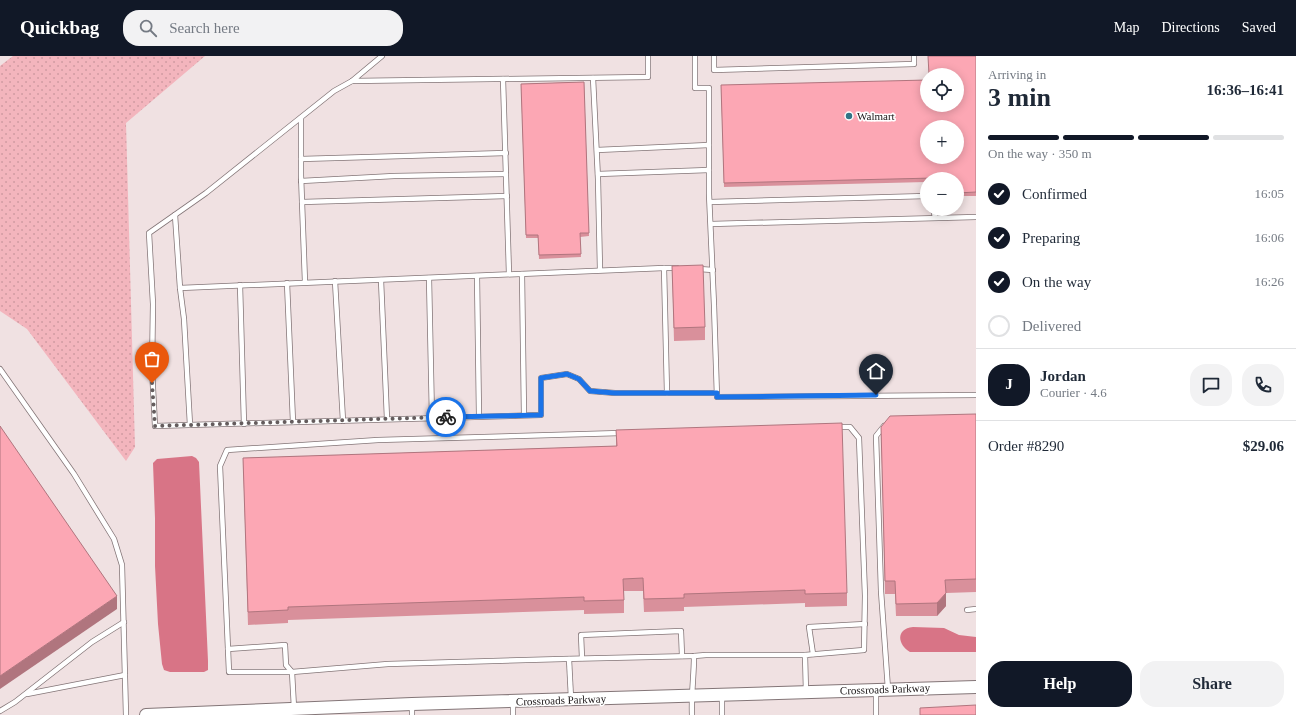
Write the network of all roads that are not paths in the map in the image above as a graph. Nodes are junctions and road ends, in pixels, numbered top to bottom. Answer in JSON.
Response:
{"nodes":[{"id":1,"x":382,"y":56,"type":"edge"},
{"id":2,"x":648,"y":56,"type":"edge"},
{"id":3,"x":694,"y":56,"type":"edge"},
{"id":4,"x":714,"y":56,"type":"edge"},
{"id":5,"x":914,"y":56,"type":"edge"},
{"id":6,"x":593,"y":78,"type":"junction"},
{"id":7,"x":503,"y":79,"type":"junction"},
{"id":8,"x":352,"y":81,"type":"junction"},
{"id":9,"x":301,"y":118,"type":"junction"},
{"id":10,"x":709,"y":145,"type":"junction"},
{"id":11,"x":597,"y":150,"type":"junction"},
{"id":12,"x":506,"y":153,"type":"junction"},
{"id":13,"x":301,"y":160,"type":"junction"},
{"id":14,"x":709,"y":170,"type":"junction"},
{"id":15,"x":506,"y":174,"type":"junction"},
{"id":16,"x":598,"y":174,"type":"junction"},
{"id":17,"x":301,"y":181,"type":"junction"},
{"id":18,"x":507,"y":196,"type":"junction"},
{"id":19,"x":920,"y":196,"type":"edge"},
{"id":20,"x":302,"y":202,"type":"junction"},
{"id":21,"x":710,"y":202,"type":"junction"},
{"id":22,"x":175,"y":215,"type":"junction"},
{"id":23,"x":935,"y":217,"type":"joint"},
{"id":24,"x":976,"y":217,"type":"edge"},
{"id":25,"x":711,"y":224,"type":"junction"},
{"id":26,"x":664,"y":268,"type":"junction"},
{"id":27,"x":685,"y":268,"type":"edge"},
{"id":28,"x":692,"y":269,"type":"edge"},
{"id":29,"x":600,"y":270,"type":"junction"},
{"id":30,"x":713,"y":270,"type":"junction"},
{"id":31,"x":509,"y":274,"type":"junction"},
{"id":32,"x":522,"y":274,"type":"junction"},
{"id":33,"x":477,"y":276,"type":"junction"},
{"id":34,"x":429,"y":278,"type":"junction"},
{"id":35,"x":381,"y":280,"type":"junction"},
{"id":36,"x":335,"y":281,"type":"junction"},
{"id":37,"x":306,"y":282,"type":"junction"},
{"id":38,"x":287,"y":283,"type":"junction"},
{"id":39,"x":240,"y":285,"type":"junction"},
{"id":40,"x":180,"y":288,"type":"junction"},
{"id":41,"x":0,"y":369,"type":"edge"},
{"id":42,"x":667,"y":393,"type":"junction"},
{"id":43,"x":717,"y":393,"type":"junction"},
{"id":44,"x":976,"y":395,"type":"edge"},
{"id":45,"x":524,"y":415,"type":"junction"},
{"id":46,"x":479,"y":416,"type":"junction"},
{"id":47,"x":432,"y":418,"type":"junction"},
{"id":48,"x":388,"y":419,"type":"junction"},
{"id":49,"x":343,"y":421,"type":"junction"},
{"id":50,"x":293,"y":422,"type":"junction"},
{"id":51,"x":886,"y":423,"type":"edge"},
{"id":52,"x":244,"y":424,"type":"junction"},
{"id":53,"x":190,"y":425,"type":"junction"},
{"id":54,"x":830,"y":427,"type":"edge"},
{"id":55,"x":629,"y":432,"type":"edge"},
{"id":56,"x":976,"y":609,"type":"edge"},
{"id":57,"x":967,"y":610,"type":"dead end"},
{"id":58,"x":124,"y":622,"type":"junction"},
{"id":59,"x":865,"y":624,"type":"junction"},
{"id":60,"x":228,"y":648,"type":"junction"},
{"id":61,"x":805,"y":654,"type":"junction"},
{"id":62,"x":813,"y":654,"type":"junction"},
{"id":63,"x":682,"y":656,"type":"junction"},
{"id":64,"x":694,"y":656,"type":"junction"},
{"id":65,"x":582,"y":658,"type":"junction"},
{"id":66,"x":569,"y":659,"type":"junction"},
{"id":67,"x":292,"y":672,"type":"junction"},
{"id":68,"x":125,"y":675,"type":"junction"},
{"id":69,"x":976,"y":687,"type":"edge"},
{"id":70,"x":882,"y":689,"type":"junction"},
{"id":71,"x":806,"y":692,"type":"junction"},
{"id":72,"x":25,"y":694,"type":"junction"},
{"id":73,"x":722,"y":694,"type":"junction"},
{"id":74,"x":691,"y":695,"type":"junction"},
{"id":75,"x":571,"y":699,"type":"junction"},
{"id":76,"x":513,"y":701,"type":"junction"},
{"id":77,"x":294,"y":709,"type":"junction"},
{"id":78,"x":412,"y":710,"type":"edge"},
{"id":79,"x":0,"y":711,"type":"edge"},
{"id":80,"x":234,"y":713,"type":"edge"},
{"id":81,"x":126,"y":715,"type":"edge"},
{"id":82,"x":146,"y":715,"type":"edge"},
{"id":83,"x":513,"y":715,"type":"edge"},
{"id":84,"x":692,"y":715,"type":"edge"},
{"id":85,"x":722,"y":715,"type":"edge"},
{"id":86,"x":876,"y":715,"type":"edge"}],
"edges":[{"from":1,"to":8,"type":"lane"},
{"from":2,"to":6,"type":"lane"},
{"from":3,"to":10,"type":"lane"},
{"from":4,"to":5,"type":"lane"},
{"from":6,"to":7,"type":"lane"},
{"from":6,"to":11,"type":"lane"},
{"from":7,"to":8,"type":"lane"},
{"from":7,"to":12,"type":"lane"},
{"from":8,"to":9,"type":"lane"},
{"from":9,"to":13,"type":"lane"},
{"from":9,"to":22,"type":"lane"},
{"from":10,"to":11,"type":"lane"},
{"from":10,"to":14,"type":"lane"},
{"from":11,"to":16,"type":"lane"},
{"from":12,"to":13,"type":"lane"},
{"from":12,"to":15,"type":"lane"},
{"from":13,"to":17,"type":"lane"},
{"from":14,"to":16,"type":"lane"},
{"from":14,"to":21,"type":"lane"},
{"from":15,"to":17,"type":"lane"},
{"from":15,"to":18,"type":"lane"},
{"from":16,"to":29,"type":"lane"},
{"from":17,"to":20,"type":"lane"},
{"from":18,"to":20,"type":"lane"},
{"from":18,"to":31,"type":"lane"},
{"from":19,"to":21,"type":"lane"},
{"from":20,"to":37,"type":"lane"},
{"from":21,"to":25,"type":"lane"},
{"from":22,"to":40,"type":"lane"},
{"from":22,"to":53,"type":"lane"},
{"from":23,"to":24,"type":"lane"},
{"from":23,"to":25,"type":"lane"},
{"from":25,"to":30,"type":"lane"},
{"from":26,"to":27,"type":"lane"},
{"from":26,"to":29,"type":"lane"},
{"from":26,"to":42,"type":"lane"},
{"from":28,"to":30,"type":"lane"},
{"from":29,"to":32,"type":"lane"},
{"from":30,"to":43,"type":"lane"},
{"from":31,"to":32,"type":"lane"},
{"from":31,"to":33,"type":"lane"},
{"from":32,"to":45,"type":"lane"},
{"from":33,"to":34,"type":"lane"},
{"from":33,"to":46,"type":"lane"},
{"from":34,"to":35,"type":"lane"},
{"from":34,"to":47,"type":"lane"},
{"from":35,"to":36,"type":"lane"},
{"from":35,"to":48,"type":"lane"},
{"from":36,"to":37,"type":"lane"},
{"from":36,"to":49,"type":"lane"},
{"from":37,"to":38,"type":"lane"},
{"from":38,"to":39,"type":"lane"},
{"from":38,"to":50,"type":"lane"},
{"from":39,"to":40,"type":"lane"},
{"from":39,"to":52,"type":"lane"},
{"from":40,"to":53,"type":"lane"},
{"from":41,"to":58,"type":"lane"},
{"from":42,"to":43,"type":"lane"},
{"from":42,"to":45,"type":"lane"},
{"from":43,"to":44,"type":"lane"},
{"from":45,"to":46,"type":"lane"},
{"from":46,"to":47,"type":"lane"},
{"from":47,"to":48,"type":"lane"},
{"from":48,"to":49,"type":"lane"},
{"from":49,"to":50,"type":"lane"},
{"from":50,"to":52,"type":"lane"},
{"from":51,"to":70,"type":"lane"},
{"from":52,"to":53,"type":"lane"},
{"from":54,"to":59,"type":"lane"},
{"from":55,"to":60,"type":"lane"},
{"from":56,"to":57,"type":"lane"},
{"from":58,"to":68,"type":"lane"},
{"from":58,"to":72,"type":"lane"},
{"from":59,"to":62,"type":"lane"},
{"from":59,"to":62,"type":"lane"},
{"from":60,"to":67,"type":"lane"},
{"from":60,"to":67,"type":"lane"},
{"from":61,"to":62,"type":"lane"},
{"from":61,"to":64,"type":"lane"},
{"from":61,"to":71,"type":"lane"},
{"from":63,"to":64,"type":"lane"},
{"from":63,"to":65,"type":"lane"},
{"from":63,"to":65,"type":"lane"},
{"from":64,"to":74,"type":"lane"},
{"from":65,"to":66,"type":"lane"},
{"from":66,"to":67,"type":"lane"},
{"from":66,"to":75,"type":"lane"},
{"from":67,"to":77,"type":"lane"},
{"from":68,"to":72,"type":"lane"},
{"from":68,"to":81,"type":"lane"},
{"from":69,"to":70,"type":"street","name":"Crossroads Parkway"},
{"from":70,"to":71,"type":"street","name":"Crossroads Parkway"},
{"from":70,"to":86,"type":"lane"},
{"from":71,"to":73,"type":"street","name":"Crossroads Parkway"},
{"from":72,"to":79,"type":"lane"},
{"from":73,"to":74,"type":"street","name":"Crossroads Parkway"},
{"from":73,"to":85,"type":"lane"},
{"from":74,"to":75,"type":"street","name":"Crossroads Parkway"},
{"from":74,"to":84,"type":"lane"},
{"from":75,"to":76,"type":"street","name":"Crossroads Parkway"},
{"from":76,"to":78,"type":"street","name":"Crossroads Parkway"},
{"from":76,"to":83,"type":"lane"},
{"from":77,"to":78,"type":"street","name":"Crossroads Parkway"},
{"from":77,"to":80,"type":"street","name":"Crossroads Parkway"},
{"from":80,"to":82,"type":"street","name":"Crossroads Parkway"}]}
